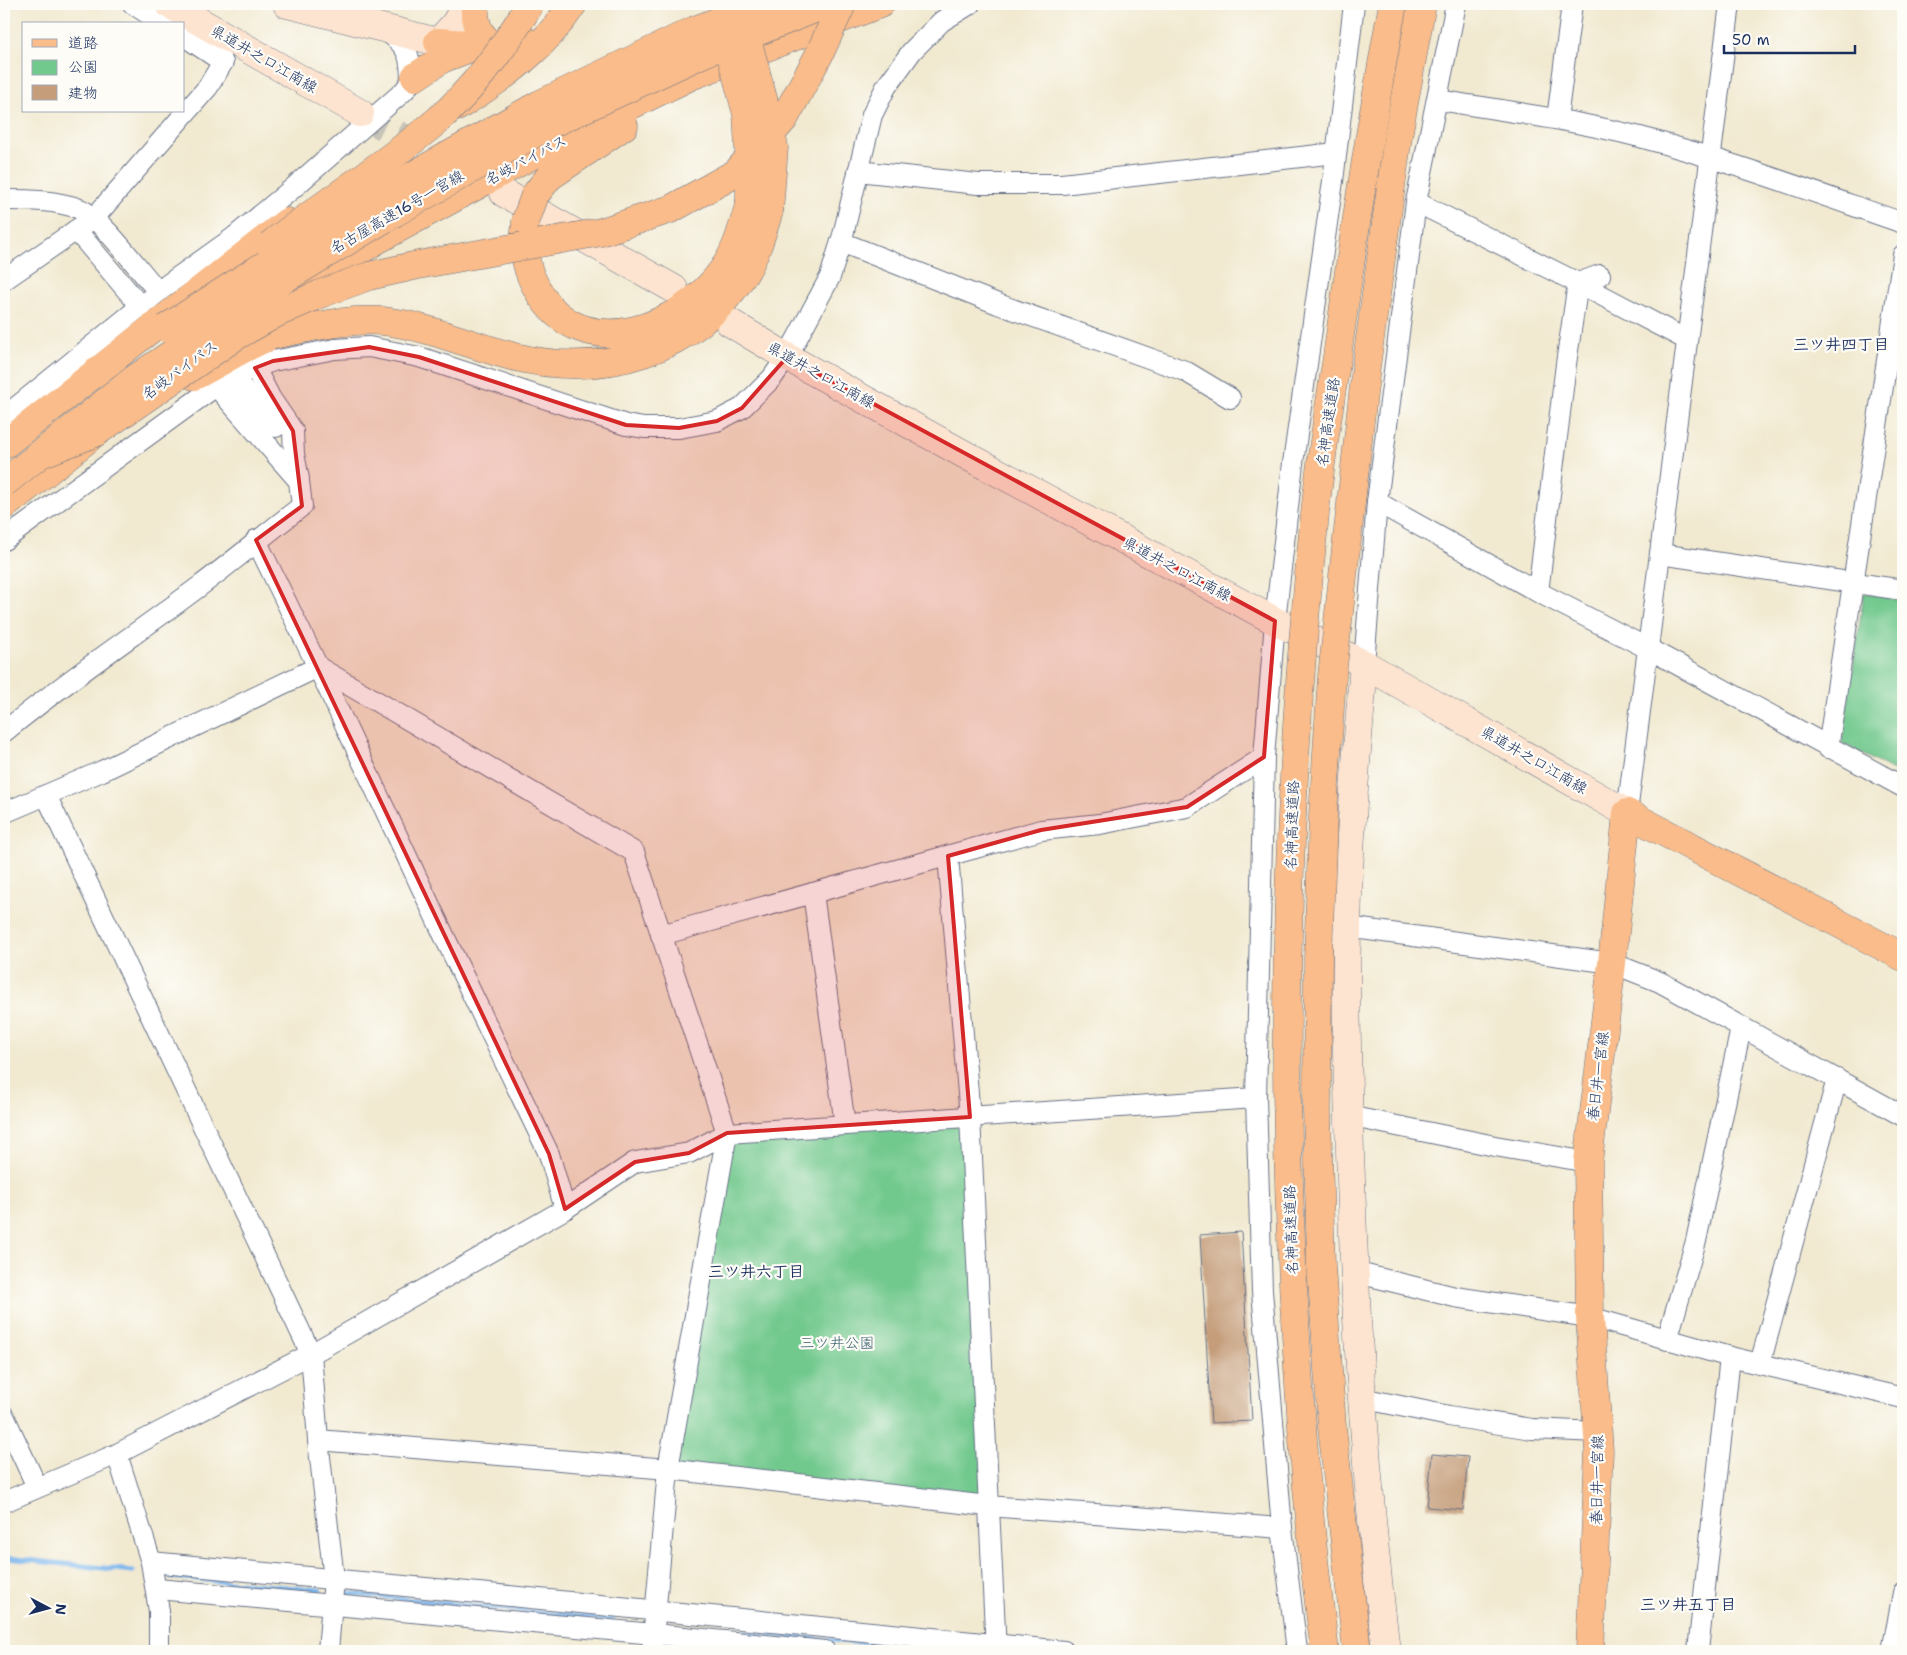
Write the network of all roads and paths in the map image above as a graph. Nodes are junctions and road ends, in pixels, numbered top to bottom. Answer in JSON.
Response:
{"nodes":[{"id":1,"x":133,"y":4,"type":"edge"},
{"id":2,"x":168,"y":4,"type":"edge"},
{"id":3,"x":287,"y":4,"type":"edge"},
{"id":4,"x":467,"y":4,"type":"edge"},
{"id":5,"x":475,"y":4,"type":"edge"},
{"id":6,"x":530,"y":4,"type":"edge"},
{"id":7,"x":717,"y":4,"type":"edge"},
{"id":8,"x":737,"y":4,"type":"edge"},
{"id":9,"x":762,"y":4,"type":"edge"},
{"id":10,"x":827,"y":4,"type":"edge"},
{"id":11,"x":842,"y":4,"type":"edge"},
{"id":12,"x":880,"y":4,"type":"edge"},
{"id":13,"x":970,"y":4,"type":"edge"},
{"id":14,"x":1354,"y":4,"type":"edge"},
{"id":15,"x":1380,"y":4,"type":"edge"},
{"id":16,"x":1393,"y":4,"type":"edge"},
{"id":17,"x":1422,"y":4,"type":"edge"},
{"id":18,"x":1456,"y":4,"type":"edge"},
{"id":19,"x":1572,"y":4,"type":"edge"},
{"id":20,"x":1730,"y":4,"type":"edge"},
{"id":21,"x":572,"y":5,"type":"edge"},
{"id":22,"x":161,"y":22,"type":"edge"},
{"id":23,"x":380,"y":27,"type":"junction"},
{"id":24,"x":185,"y":37,"type":"edge"},
{"id":25,"x":438,"y":42,"type":"junction"},
{"id":26,"x":488,"y":44,"type":"junction"},
{"id":27,"x":692,"y":76,"type":"junction"},
{"id":28,"x":413,"y":80,"type":"junction"},
{"id":29,"x":1438,"y":100,"type":"junction"},
{"id":30,"x":360,"y":113,"type":"tunnel mouth"},
{"id":31,"x":1557,"y":119,"type":"junction"},
{"id":32,"x":1371,"y":121,"type":"junction"},
{"id":33,"x":1336,"y":153,"type":"junction"},
{"id":34,"x":1711,"y":157,"type":"junction"},
{"id":35,"x":858,"y":171,"type":"junction"},
{"id":36,"x":504,"y":194,"type":"dead end"},
{"id":37,"x":4,"y":200,"type":"edge"},
{"id":38,"x":1416,"y":202,"type":"junction"},
{"id":39,"x":759,"y":206,"type":"junction"},
{"id":40,"x":97,"y":215,"type":"junction"},
{"id":41,"x":1903,"y":223,"type":"edge"},
{"id":42,"x":76,"y":230,"type":"junction"},
{"id":43,"x":841,"y":242,"type":"junction"},
{"id":44,"x":1903,"y":255,"type":"edge"},
{"id":45,"x":1600,"y":275,"type":"dead end"},
{"id":46,"x":4,"y":280,"type":"edge"},
{"id":47,"x":1578,"y":283,"type":"junction"},
{"id":48,"x":159,"y":284,"type":"junction"},
{"id":49,"x":674,"y":289,"type":"dead end"},
{"id":50,"x":141,"y":306,"type":"junction"},
{"id":51,"x":729,"y":322,"type":"dead end"},
{"id":52,"x":166,"y":323,"type":"junction"},
{"id":53,"x":1687,"y":340,"type":"junction"},
{"id":54,"x":787,"y":357,"type":"junction"},
{"id":55,"x":255,"y":368,"type":"junction"},
{"id":56,"x":240,"y":385,"type":"dead end"},
{"id":57,"x":216,"y":386,"type":"junction"},
{"id":58,"x":1230,"y":398,"type":"dead end"},
{"id":59,"x":4,"y":417,"type":"edge"},
{"id":60,"x":116,"y":417,"type":"junction"},
{"id":61,"x":4,"y":445,"type":"edge"},
{"id":62,"x":4,"y":451,"type":"edge"},
{"id":63,"x":294,"y":454,"type":"junction"},
{"id":64,"x":38,"y":455,"type":"junction"},
{"id":65,"x":299,"y":481,"type":"junction"},
{"id":66,"x":4,"y":483,"type":"edge"},
{"id":67,"x":1377,"y":502,"type":"junction"},
{"id":68,"x":4,"y":506,"type":"edge"},
{"id":69,"x":4,"y":540,"type":"edge"},
{"id":70,"x":256,"y":540,"type":"junction"},
{"id":71,"x":1660,"y":554,"type":"junction"},
{"id":72,"x":1854,"y":583,"type":"junction"},
{"id":73,"x":1903,"y":590,"type":"edge"},
{"id":74,"x":1538,"y":592,"type":"junction"},
{"id":75,"x":1274,"y":621,"type":"junction"},
{"id":76,"x":1647,"y":648,"type":"junction"},
{"id":77,"x":1364,"y":664,"type":"junction"},
{"id":78,"x":318,"y":667,"type":"junction"},
{"id":79,"x":4,"y":732,"type":"edge"},
{"id":80,"x":1828,"y":748,"type":"junction"},
{"id":81,"x":1264,"y":757,"type":"junction"},
{"id":82,"x":1903,"y":787,"type":"edge"},
{"id":83,"x":46,"y":795,"type":"junction"},
{"id":84,"x":4,"y":813,"type":"edge"},
{"id":85,"x":1627,"y":813,"type":"junction"},
{"id":86,"x":948,"y":856,"type":"junction"},
{"id":87,"x":814,"y":893,"type":"junction"},
{"id":88,"x":1347,"y":927,"type":"junction"},
{"id":89,"x":661,"y":934,"type":"junction"},
{"id":90,"x":1903,"y":957,"type":"edge"},
{"id":91,"x":1612,"y":963,"type":"junction"},
{"id":92,"x":1742,"y":1028,"type":"junction"},
{"id":93,"x":1837,"y":1079,"type":"junction"},
{"id":94,"x":1256,"y":1098,"type":"junction"},
{"id":95,"x":1348,"y":1116,"type":"junction"},
{"id":96,"x":1903,"y":1116,"type":"edge"},
{"id":97,"x":970,"y":1117,"type":"junction"},
{"id":98,"x":845,"y":1125,"type":"junction"},
{"id":99,"x":727,"y":1133,"type":"junction"},
{"id":100,"x":1588,"y":1162,"type":"junction"},
{"id":101,"x":565,"y":1209,"type":"junction"},
{"id":102,"x":1354,"y":1272,"type":"junction"},
{"id":103,"x":1590,"y":1317,"type":"junction"},
{"id":104,"x":1667,"y":1340,"type":"junction"},
{"id":105,"x":311,"y":1354,"type":"junction"},
{"id":106,"x":1730,"y":1357,"type":"junction"},
{"id":107,"x":1760,"y":1364,"type":"junction"},
{"id":108,"x":1361,"y":1398,"type":"junction"},
{"id":109,"x":1903,"y":1398,"type":"edge"},
{"id":110,"x":4,"y":1416,"type":"edge"},
{"id":111,"x":1598,"y":1432,"type":"junction"},
{"id":112,"x":318,"y":1440,"type":"junction"},
{"id":113,"x":116,"y":1454,"type":"junction"},
{"id":114,"x":668,"y":1468,"type":"junction"},
{"id":115,"x":37,"y":1487,"type":"junction"},
{"id":116,"x":4,"y":1505,"type":"edge"},
{"id":117,"x":988,"y":1506,"type":"junction"},
{"id":118,"x":1282,"y":1528,"type":"junction"},
{"id":119,"x":151,"y":1562,"type":"junction"},
{"id":120,"x":334,"y":1579,"type":"junction"},
{"id":121,"x":157,"y":1589,"type":"junction"},
{"id":122,"x":1903,"y":1593,"type":"edge"},
{"id":123,"x":333,"y":1605,"type":"junction"},
{"id":124,"x":656,"y":1611,"type":"junction"},
{"id":125,"x":653,"y":1643,"type":"edge"},
{"id":126,"x":996,"y":1648,"type":"edge"},
{"id":127,"x":159,"y":1651,"type":"edge"},
{"id":128,"x":328,"y":1651,"type":"edge"},
{"id":129,"x":825,"y":1651,"type":"edge"},
{"id":130,"x":1064,"y":1651,"type":"edge"},
{"id":131,"x":1297,"y":1651,"type":"edge"},
{"id":132,"x":1325,"y":1651,"type":"edge"},
{"id":133,"x":1357,"y":1651,"type":"edge"},
{"id":134,"x":1386,"y":1651,"type":"edge"},
{"id":135,"x":1590,"y":1651,"type":"edge"},
{"id":136,"x":1698,"y":1651,"type":"edge"},
{"id":137,"x":1892,"y":1651,"type":"edge"}],
"edges":[{"from":1,"to":22,"type":"street"},
{"from":2,"to":30,"type":"main road","name":"県道井之口江南線"},
{"from":3,"to":23,"type":"main road"},
{"from":4,"to":25,"type":"main road"},
{"from":5,"to":26,"type":"main road"},
{"from":6,"to":52,"type":"main road","bridge":true},
{"from":7,"to":39,"type":"main road","bridge":true},
{"from":8,"to":39,"type":"main road","bridge":true},
{"from":8,"to":52,"type":"main road"},
{"from":9,"to":52,"type":"main road","name":"名古屋高速16号一宮線","bridge":true},
{"from":10,"to":64,"type":"main road","name":"名古屋高速16号一宮線","bridge":true},
{"from":11,"to":64,"type":"main road","bridge":true},
{"from":12,"to":27,"type":"main road","name":"名岐バイパス"},
{"from":13,"to":35,"type":"street"},
{"from":14,"to":33,"type":"street"},
{"from":15,"to":32,"type":"main road"},
{"from":16,"to":32,"type":"main road","name":"名神高速道路","bridge":true},
{"from":17,"to":133,"type":"main road","name":"名神高速道路","bridge":true},
{"from":18,"to":29,"type":"street"},
{"from":19,"to":31,"type":"street"},
{"from":20,"to":34,"type":"street"},
{"from":21,"to":26,"type":"main road"},
{"from":21,"to":52,"type":"main road"},
{"from":23,"to":25,"type":"main road"},
{"from":23,"to":28,"type":"street"},
{"from":24,"to":40,"type":"street"},
{"from":25,"to":26,"type":"main road"},
{"from":25,"to":28,"type":"street"},
{"from":26,"to":28,"type":"main road"},
{"from":27,"to":39,"type":"main road","bridge":true},
{"from":27,"to":60,"type":"main road","name":"名岐バイパス"},
{"from":28,"to":48,"type":"street"},
{"from":29,"to":31,"type":"street"},
{"from":29,"to":38,"type":"street"},
{"from":31,"to":34,"type":"street"},
{"from":32,"to":132,"type":"main road","name":"名神高速道路","bridge":true},
{"from":33,"to":35,"type":"street"},
{"from":33,"to":75,"type":"street"},
{"from":34,"to":41,"type":"street"},
{"from":34,"to":53,"type":"street"},
{"from":35,"to":43,"type":"street"},
{"from":36,"to":49,"type":"main road"},
{"from":37,"to":40,"type":"street"},
{"from":38,"to":47,"type":"street"},
{"from":38,"to":67,"type":"street"},
{"from":39,"to":60,"type":"main road"},
{"from":40,"to":42,"type":"street"},
{"from":40,"to":48,"type":"street"},
{"from":42,"to":46,"type":"street"},
{"from":42,"to":50,"type":"street"},
{"from":43,"to":54,"type":"street"},
{"from":43,"to":58,"type":"street"},
{"from":44,"to":72,"type":"street"},
{"from":45,"to":47,"type":"street"},
{"from":47,"to":53,"type":"street"},
{"from":47,"to":74,"type":"street"},
{"from":48,"to":50,"type":"street"},
{"from":50,"to":59,"type":"street"},
{"from":51,"to":54,"type":"main road","name":"県道井之口江南線"},
{"from":52,"to":61,"type":"main road"},
{"from":52,"to":62,"type":"main road","name":"名古屋高速16号一宮線"},
{"from":53,"to":71,"type":"street"},
{"from":54,"to":55,"type":"street"},
{"from":54,"to":75,"type":"main road","name":"県道井之口江南線"},
{"from":55,"to":57,"type":"street"},
{"from":55,"to":63,"type":"street"},
{"from":56,"to":63,"type":"street"},
{"from":57,"to":65,"type":"street"},
{"from":57,"to":69,"type":"street"},
{"from":60,"to":68,"type":"main road","name":"名岐バイパス"},
{"from":63,"to":65,"type":"street"},
{"from":64,"to":66,"type":"main road","name":"名古屋高速16号一宮線","bridge":true},
{"from":65,"to":70,"type":"street"},
{"from":67,"to":74,"type":"street"},
{"from":67,"to":77,"type":"street"},
{"from":70,"to":78,"type":"street"},
{"from":70,"to":79,"type":"street"},
{"from":71,"to":72,"type":"street"},
{"from":71,"to":76,"type":"street"},
{"from":72,"to":73,"type":"street"},
{"from":72,"to":80,"type":"street"},
{"from":74,"to":76,"type":"street"},
{"from":75,"to":77,"type":"main road","name":"県道井之口江南線"},
{"from":75,"to":81,"type":"street"},
{"from":76,"to":80,"type":"street"},
{"from":76,"to":85,"type":"street"},
{"from":77,"to":85,"type":"main road","name":"県道井之口江南線"},
{"from":77,"to":88,"type":"main road"},
{"from":78,"to":83,"type":"street"},
{"from":78,"to":89,"type":"street"},
{"from":78,"to":101,"type":"street"},
{"from":80,"to":82,"type":"street"},
{"from":81,"to":86,"type":"street"},
{"from":81,"to":94,"type":"street"},
{"from":83,"to":84,"type":"street"},
{"from":83,"to":105,"type":"street"},
{"from":85,"to":90,"type":"main road"},
{"from":85,"to":91,"type":"main road","name":"春日井一宮線"},
{"from":86,"to":87,"type":"street"},
{"from":86,"to":97,"type":"street"},
{"from":87,"to":89,"type":"street"},
{"from":87,"to":98,"type":"street"},
{"from":88,"to":91,"type":"street"},
{"from":88,"to":95,"type":"main road"},
{"from":89,"to":99,"type":"street"},
{"from":91,"to":92,"type":"street"},
{"from":91,"to":100,"type":"main road","name":"春日井一宮線"},
{"from":92,"to":93,"type":"street"},
{"from":92,"to":104,"type":"street"},
{"from":93,"to":96,"type":"street"},
{"from":93,"to":107,"type":"street"},
{"from":94,"to":97,"type":"street"},
{"from":94,"to":118,"type":"street"},
{"from":95,"to":100,"type":"street"},
{"from":95,"to":102,"type":"main road"},
{"from":97,"to":98,"type":"street"},
{"from":97,"to":117,"type":"street"},
{"from":98,"to":99,"type":"street"},
{"from":99,"to":101,"type":"street"},
{"from":99,"to":114,"type":"street"},
{"from":100,"to":103,"type":"main road","name":"春日井一宮線"},
{"from":101,"to":105,"type":"street"},
{"from":102,"to":103,"type":"street"},
{"from":102,"to":108,"type":"main road"},
{"from":103,"to":104,"type":"street"},
{"from":103,"to":111,"type":"main road","name":"春日井一宮線"},
{"from":104,"to":106,"type":"street"},
{"from":105,"to":112,"type":"street"},
{"from":105,"to":113,"type":"street"},
{"from":106,"to":107,"type":"street"},
{"from":106,"to":136,"type":"street"},
{"from":107,"to":109,"type":"street"},
{"from":108,"to":111,"type":"street"},
{"from":108,"to":134,"type":"main road"},
{"from":110,"to":115,"type":"street"},
{"from":111,"to":135,"type":"main road","name":"春日井一宮線"},
{"from":112,"to":114,"type":"street"},
{"from":112,"to":120,"type":"street"},
{"from":113,"to":115,"type":"street"},
{"from":113,"to":119,"type":"street"},
{"from":114,"to":117,"type":"street"},
{"from":114,"to":124,"type":"street"},
{"from":115,"to":116,"type":"street"},
{"from":117,"to":118,"type":"street"},
{"from":117,"to":126,"type":"street"},
{"from":118,"to":131,"type":"street"},
{"from":119,"to":120,"type":"street"},
{"from":119,"to":121,"type":"street"},
{"from":120,"to":123,"type":"street"},
{"from":120,"to":124,"type":"street"},
{"from":121,"to":123,"type":"street"},
{"from":121,"to":127,"type":"street"},
{"from":122,"to":137,"type":"street"},
{"from":123,"to":125,"type":"street"},
{"from":123,"to":128,"type":"street"},
{"from":124,"to":125,"type":"street"},
{"from":124,"to":126,"type":"street"},
{"from":125,"to":129,"type":"street"},
{"from":126,"to":130,"type":"street"}]}
